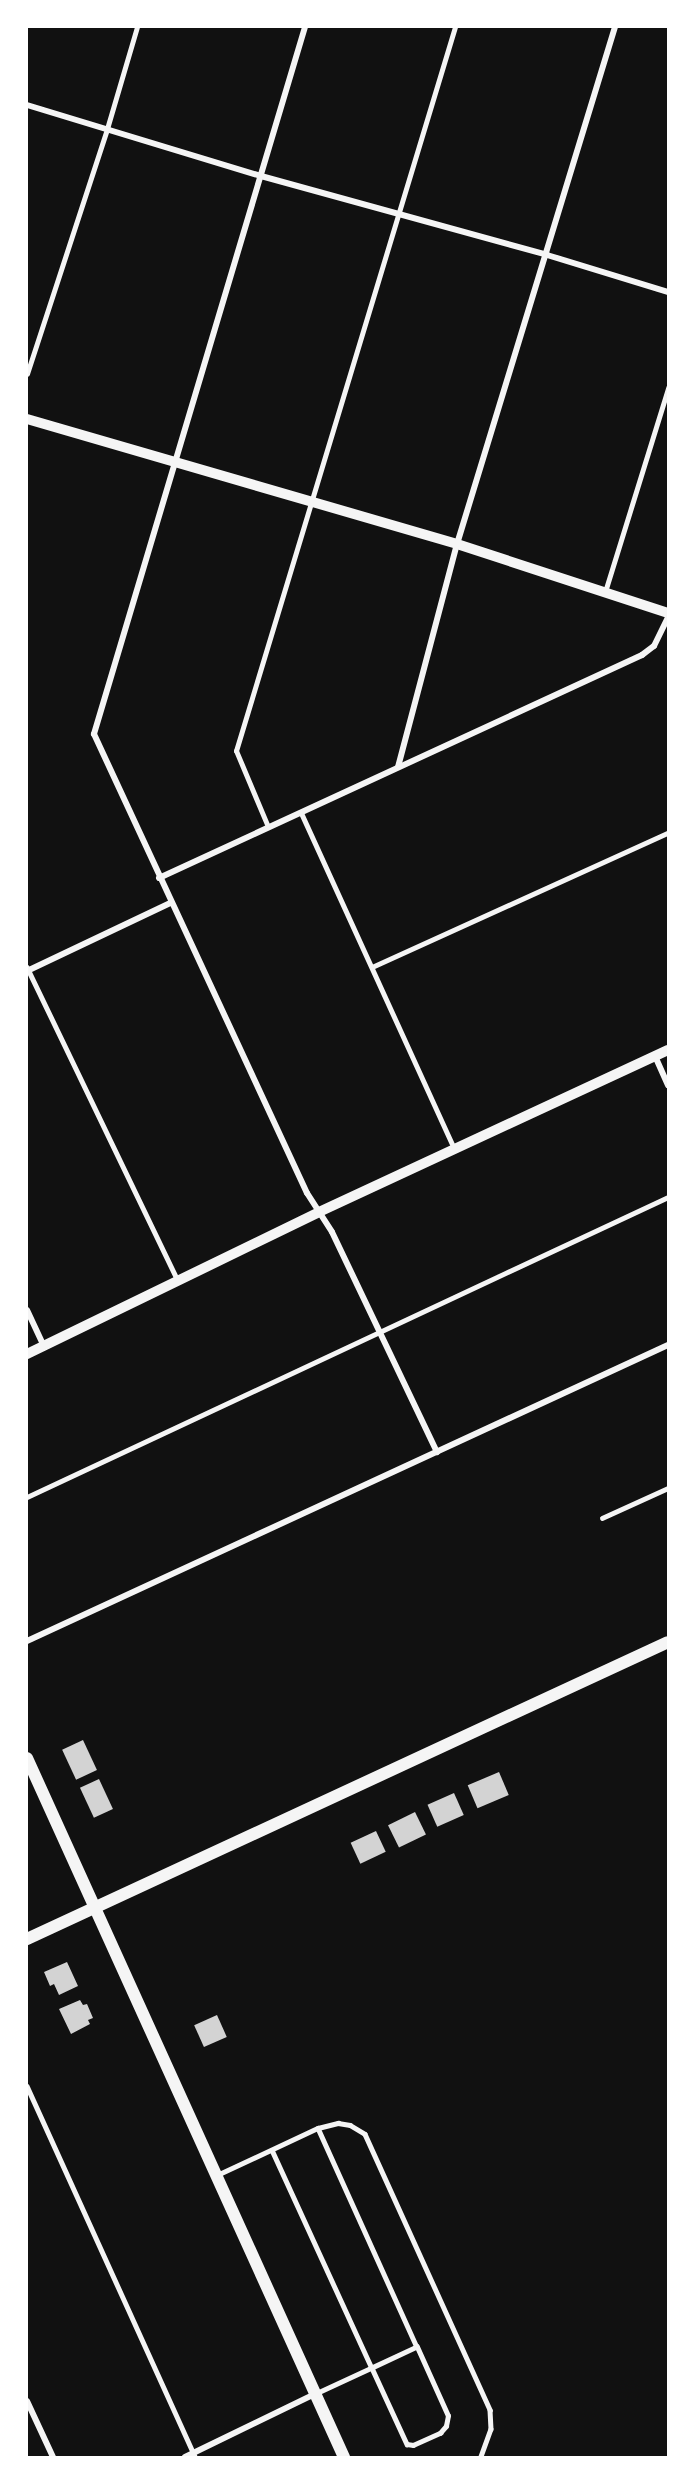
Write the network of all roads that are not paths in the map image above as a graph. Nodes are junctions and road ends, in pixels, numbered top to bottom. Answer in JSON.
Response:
{"nodes":[{"id":1,"x":137,"y":27,"type":"edge"},
{"id":2,"x":305,"y":27,"type":"edge"},
{"id":3,"x":455,"y":27,"type":"edge"},
{"id":4,"x":615,"y":27,"type":"edge"},
{"id":5,"x":27,"y":105,"type":"edge"},
{"id":6,"x":107,"y":129,"type":"junction"},
{"id":7,"x":261,"y":176,"type":"junction"},
{"id":8,"x":397,"y":214,"type":"junction"},
{"id":9,"x":547,"y":255,"type":"junction"},
{"id":10,"x":668,"y":292,"type":"edge"},
{"id":11,"x":27,"y":374,"type":"edge"},
{"id":12,"x":668,"y":388,"type":"edge"},
{"id":13,"x":27,"y":419,"type":"edge"},
{"id":14,"x":175,"y":463,"type":"junction"},
{"id":15,"x":313,"y":502,"type":"junction"},
{"id":16,"x":457,"y":543,"type":"junction"},
{"id":17,"x":605,"y":592,"type":"junction"},
{"id":18,"x":668,"y":615,"type":"edge"},
{"id":19,"x":398,"y":767,"type":"junction"},
{"id":20,"x":301,"y":812,"type":"junction"},
{"id":21,"x":268,"y":827,"type":"junction"},
{"id":22,"x":668,"y":833,"type":"edge"},
{"id":23,"x":159,"y":878,"type":"junction"},
{"id":24,"x":170,"y":903,"type":"junction"},
{"id":25,"x":372,"y":967,"type":"junction"},
{"id":26,"x":28,"y":970,"type":"edge"},
{"id":27,"x":668,"y":1050,"type":"edge"},
{"id":28,"x":655,"y":1056,"type":"junction"},
{"id":29,"x":668,"y":1084,"type":"edge"},
{"id":30,"x":455,"y":1149,"type":"junction"},
{"id":31,"x":668,"y":1197,"type":"edge"},
{"id":32,"x":319,"y":1212,"type":"junction"},
{"id":33,"x":178,"y":1281,"type":"junction"},
{"id":34,"x":27,"y":1310,"type":"edge"},
{"id":35,"x":381,"y":1334,"type":"junction"},
{"id":36,"x":668,"y":1345,"type":"edge"},
{"id":37,"x":44,"y":1346,"type":"junction"},
{"id":38,"x":27,"y":1354,"type":"edge"},
{"id":39,"x":437,"y":1452,"type":"junction"},
{"id":40,"x":668,"y":1488,"type":"edge"},
{"id":41,"x":27,"y":1497,"type":"edge"},
{"id":42,"x":602,"y":1518,"type":"dead end"},
{"id":43,"x":27,"y":1641,"type":"edge"},
{"id":44,"x":668,"y":1642,"type":"edge"},
{"id":45,"x":27,"y":1758,"type":"edge"},
{"id":46,"x":95,"y":1905,"type":"junction"},
{"id":47,"x":27,"y":1939,"type":"edge"},
{"id":48,"x":27,"y":2086,"type":"edge"},
{"id":49,"x":318,"y":2128,"type":"junction"},
{"id":50,"x":272,"y":2150,"type":"junction"},
{"id":51,"x":217,"y":2175,"type":"junction"},
{"id":52,"x":417,"y":2347,"type":"junction"},
{"id":53,"x":372,"y":2368,"type":"junction"},
{"id":54,"x":316,"y":2394,"type":"junction"},
{"id":55,"x":27,"y":2401,"type":"edge"},
{"id":56,"x":194,"y":2455,"type":"edge"},
{"id":57,"x":53,"y":2457,"type":"edge"},
{"id":58,"x":185,"y":2457,"type":"edge"},
{"id":59,"x":344,"y":2457,"type":"edge"},
{"id":60,"x":481,"y":2457,"type":"edge"}],
"edges":[{"from":1,"to":6,"type":"lane"},
{"from":2,"to":7,"type":"street"},
{"from":3,"to":8,"type":"lane"},
{"from":4,"to":9,"type":"street"},
{"from":5,"to":6,"type":"street"},
{"from":6,"to":7,"type":"street"},
{"from":6,"to":11,"type":"lane"},
{"from":7,"to":8,"type":"street"},
{"from":7,"to":14,"type":"street"},
{"from":8,"to":9,"type":"street"},
{"from":8,"to":15,"type":"lane"},
{"from":9,"to":10,"type":"street"},
{"from":9,"to":16,"type":"street"},
{"from":12,"to":17,"type":"lane"},
{"from":13,"to":14,"type":"street"},
{"from":14,"to":15,"type":"street"},
{"from":14,"to":23,"type":"street"},
{"from":15,"to":16,"type":"street"},
{"from":15,"to":21,"type":"lane"},
{"from":16,"to":17,"type":"street"},
{"from":16,"to":19,"type":"street"},
{"from":17,"to":18,"type":"street"},
{"from":18,"to":19,"type":"street"},
{"from":19,"to":20,"type":"street"},
{"from":20,"to":21,"type":"street"},
{"from":20,"to":25,"type":"lane"},
{"from":21,"to":23,"type":"street"},
{"from":22,"to":25,"type":"lane"},
{"from":23,"to":24,"type":"street"},
{"from":24,"to":26,"type":"street"},
{"from":24,"to":32,"type":"street"},
{"from":25,"to":30,"type":"lane"},
{"from":26,"to":33,"type":"lane"},
{"from":27,"to":28,"type":"street"},
{"from":28,"to":29,"type":"street"},
{"from":28,"to":30,"type":"street"},
{"from":30,"to":32,"type":"street"},
{"from":31,"to":35,"type":"lane"},
{"from":32,"to":33,"type":"street"},
{"from":32,"to":35,"type":"street"},
{"from":33,"to":37,"type":"street"},
{"from":34,"to":37,"type":"street"},
{"from":35,"to":39,"type":"street"},
{"from":35,"to":41,"type":"lane"},
{"from":36,"to":39,"type":"street"},
{"from":37,"to":38,"type":"street"},
{"from":39,"to":43,"type":"street"},
{"from":40,"to":42,"type":"lane"},
{"from":44,"to":46,"type":"main road"},
{"from":45,"to":46,"type":"main road"},
{"from":46,"to":47,"type":"main road"},
{"from":46,"to":51,"type":"main road"},
{"from":48,"to":56,"type":"lane"},
{"from":49,"to":50,"type":"lane"},
{"from":49,"to":52,"type":"lane"},
{"from":49,"to":60,"type":"lane"},
{"from":50,"to":51,"type":"lane"},
{"from":50,"to":53,"type":"lane"},
{"from":51,"to":54,"type":"main road"},
{"from":52,"to":53,"type":"lane"},
{"from":52,"to":53,"type":"lane"},
{"from":53,"to":54,"type":"lane"},
{"from":54,"to":56,"type":"street"},
{"from":54,"to":59,"type":"main road"},
{"from":55,"to":57,"type":"street"},
{"from":56,"to":58,"type":"street"}]}
